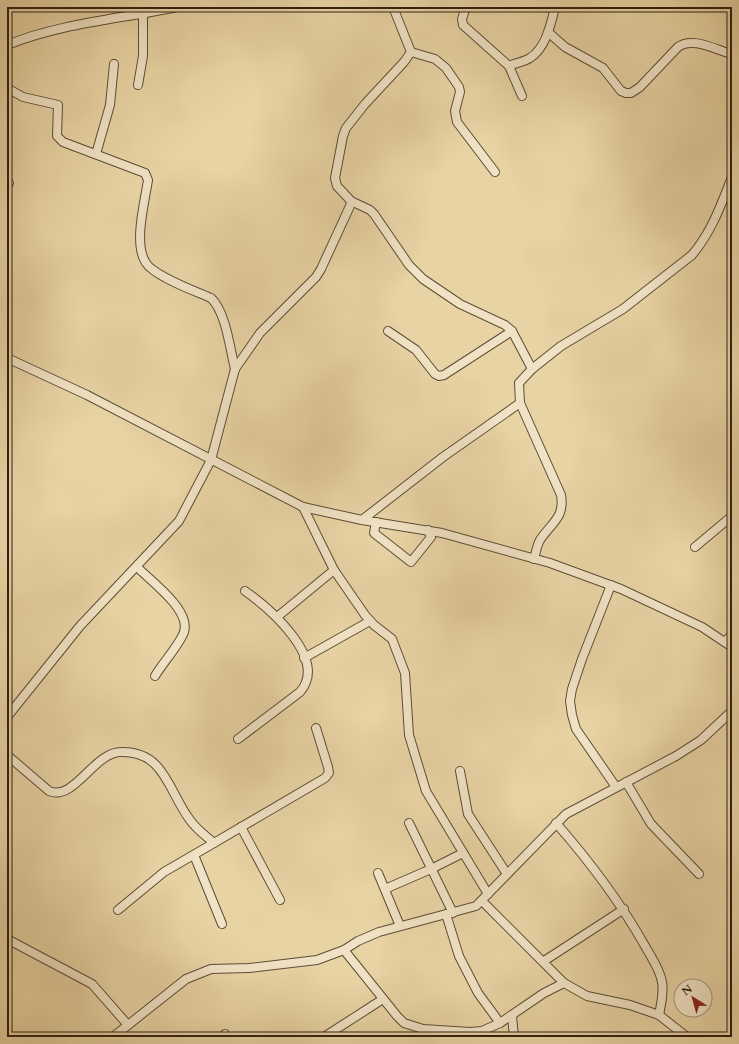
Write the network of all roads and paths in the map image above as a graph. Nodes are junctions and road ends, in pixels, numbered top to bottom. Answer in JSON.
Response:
{"nodes":[{"id":1,"x":177,"y":7,"type":"edge"},
{"id":2,"x":393,"y":7,"type":"edge"},
{"id":3,"x":466,"y":7,"type":"edge"},
{"id":4,"x":555,"y":7,"type":"edge"},
{"id":5,"x":143,"y":14,"type":"junction"},
{"id":6,"x":548,"y":32,"type":"junction"},
{"id":7,"x":7,"y":44,"type":"edge"},
{"id":8,"x":411,"y":52,"type":"junction"},
{"id":9,"x":732,"y":54,"type":"edge"},
{"id":10,"x":114,"y":64,"type":"dead end"},
{"id":11,"x":509,"y":66,"type":"junction"},
{"id":12,"x":138,"y":85,"type":"dead end"},
{"id":13,"x":7,"y":88,"type":"edge"},
{"id":14,"x":522,"y":96,"type":"dead end"},
{"id":15,"x":96,"y":154,"type":"junction"},
{"id":16,"x":495,"y":172,"type":"dead end"},
{"id":17,"x":732,"y":177,"type":"edge"},
{"id":18,"x":351,"y":201,"type":"junction"},
{"id":19,"x":388,"y":331,"type":"dead end"},
{"id":20,"x":512,"y":331,"type":"junction"},
{"id":21,"x":7,"y":358,"type":"edge"},
{"id":22,"x":235,"y":369,"type":"junction"},
{"id":23,"x":532,"y":369,"type":"junction"},
{"id":24,"x":520,"y":403,"type":"junction"},
{"id":25,"x":211,"y":460,"type":"junction"},
{"id":26,"x":303,"y":507,"type":"junction"},
{"id":27,"x":732,"y":516,"type":"edge"},
{"id":28,"x":362,"y":520,"type":"junction"},
{"id":29,"x":376,"y":522,"type":"junction"},
{"id":30,"x":428,"y":530,"type":"junction"},
{"id":31,"x":695,"y":547,"type":"dead end"},
{"id":32,"x":534,"y":558,"type":"junction"},
{"id":33,"x":137,"y":567,"type":"junction"},
{"id":34,"x":334,"y":570,"type":"junction"},
{"id":35,"x":611,"y":585,"type":"junction"},
{"id":36,"x":245,"y":591,"type":"dead end"},
{"id":37,"x":278,"y":617,"type":"junction"},
{"id":38,"x":370,"y":621,"type":"junction"},
{"id":39,"x":732,"y":634,"type":"edge"},
{"id":40,"x":729,"y":644,"type":"edge"},
{"id":41,"x":304,"y":658,"type":"junction"},
{"id":42,"x":154,"y":676,"type":"dead end"},
{"id":43,"x":732,"y":711,"type":"edge"},
{"id":44,"x":7,"y":717,"type":"edge"},
{"id":45,"x":316,"y":728,"type":"dead end"},
{"id":46,"x":238,"y":739,"type":"dead end"},
{"id":47,"x":7,"y":755,"type":"edge"},
{"id":48,"x":460,"y":771,"type":"dead end"},
{"id":49,"x":626,"y":782,"type":"junction"},
{"id":50,"x":616,"y":787,"type":"junction"},
{"id":51,"x":408,"y":823,"type":"dead end"},
{"id":52,"x":556,"y":823,"type":"junction"},
{"id":53,"x":241,"y":827,"type":"junction"},
{"id":54,"x":214,"y":843,"type":"junction"},
{"id":55,"x":463,"y":853,"type":"junction"},
{"id":56,"x":194,"y":855,"type":"junction"},
{"id":57,"x":431,"y":869,"type":"junction"},
{"id":58,"x":378,"y":873,"type":"dead end"},
{"id":59,"x":507,"y":874,"type":"junction"},
{"id":60,"x":700,"y":874,"type":"dead end"},
{"id":61,"x":385,"y":889,"type":"junction"},
{"id":62,"x":488,"y":894,"type":"junction"},
{"id":63,"x":280,"y":900,"type":"dead end"},
{"id":64,"x":482,"y":901,"type":"junction"},
{"id":65,"x":624,"y":909,"type":"junction"},
{"id":66,"x":118,"y":910,"type":"dead end"},
{"id":67,"x":450,"y":913,"type":"junction"},
{"id":68,"x":222,"y":924,"type":"dead end"},
{"id":69,"x":400,"y":926,"type":"junction"},
{"id":70,"x":7,"y":939,"type":"edge"},
{"id":71,"x":344,"y":950,"type":"junction"},
{"id":72,"x":544,"y":961,"type":"junction"},
{"id":73,"x":564,"y":983,"type":"junction"},
{"id":74,"x":383,"y":999,"type":"junction"},
{"id":75,"x":659,"y":1015,"type":"junction"},
{"id":76,"x":512,"y":1016,"type":"junction"},
{"id":77,"x":500,"y":1023,"type":"junction"},
{"id":78,"x":128,"y":1025,"type":"junction"},
{"id":79,"x":470,"y":1032,"type":"junction"},
{"id":80,"x":113,"y":1037,"type":"edge"},
{"id":81,"x":324,"y":1037,"type":"edge"},
{"id":82,"x":460,"y":1037,"type":"edge"},
{"id":83,"x":514,"y":1037,"type":"edge"},
{"id":84,"x":687,"y":1037,"type":"edge"}],
"edges":[{"from":1,"to":5,"type":"street"},
{"from":2,"to":8,"type":"street"},
{"from":3,"to":11,"type":"street"},
{"from":4,"to":6,"type":"street"},
{"from":5,"to":7,"type":"street"},
{"from":5,"to":12,"type":"street"},
{"from":6,"to":9,"type":"street"},
{"from":6,"to":11,"type":"street"},
{"from":8,"to":16,"type":"street"},
{"from":8,"to":18,"type":"street"},
{"from":10,"to":15,"type":"street"},
{"from":11,"to":14,"type":"street"},
{"from":13,"to":15,"type":"street"},
{"from":15,"to":22,"type":"street"},
{"from":17,"to":23,"type":"street"},
{"from":18,"to":20,"type":"street"},
{"from":18,"to":22,"type":"street"},
{"from":19,"to":20,"type":"street"},
{"from":20,"to":23,"type":"street"},
{"from":21,"to":25,"type":"street"},
{"from":22,"to":25,"type":"street"},
{"from":23,"to":24,"type":"street"},
{"from":24,"to":28,"type":"street"},
{"from":24,"to":32,"type":"street"},
{"from":25,"to":26,"type":"street"},
{"from":25,"to":33,"type":"street"},
{"from":26,"to":28,"type":"street"},
{"from":26,"to":34,"type":"street"},
{"from":27,"to":31,"type":"street"},
{"from":28,"to":29,"type":"street"},
{"from":29,"to":30,"type":"street"},
{"from":29,"to":30,"type":"street"},
{"from":30,"to":32,"type":"street"},
{"from":32,"to":35,"type":"street"},
{"from":33,"to":42,"type":"street"},
{"from":33,"to":44,"type":"street"},
{"from":34,"to":37,"type":"street"},
{"from":34,"to":38,"type":"street"},
{"from":35,"to":40,"type":"street"},
{"from":35,"to":50,"type":"street"},
{"from":36,"to":37,"type":"street"},
{"from":37,"to":41,"type":"street"},
{"from":38,"to":41,"type":"street"},
{"from":38,"to":55,"type":"street"},
{"from":39,"to":40,"type":"street"},
{"from":41,"to":46,"type":"street"},
{"from":43,"to":49,"type":"street"},
{"from":45,"to":53,"type":"street"},
{"from":47,"to":54,"type":"street"},
{"from":48,"to":59,"type":"street"},
{"from":49,"to":50,"type":"street"},
{"from":49,"to":60,"type":"street"},
{"from":50,"to":52,"type":"street"},
{"from":51,"to":57,"type":"street"},
{"from":52,"to":59,"type":"street"},
{"from":52,"to":65,"type":"street"},
{"from":53,"to":54,"type":"street"},
{"from":53,"to":63,"type":"street"},
{"from":54,"to":56,"type":"street"},
{"from":55,"to":57,"type":"street"},
{"from":55,"to":62,"type":"street"},
{"from":56,"to":66,"type":"street"},
{"from":56,"to":68,"type":"street"},
{"from":57,"to":61,"type":"street"},
{"from":57,"to":67,"type":"street"},
{"from":58,"to":61,"type":"street"},
{"from":59,"to":62,"type":"street"},
{"from":61,"to":69,"type":"street"},
{"from":62,"to":64,"type":"street"},
{"from":64,"to":67,"type":"street"},
{"from":64,"to":72,"type":"street"},
{"from":65,"to":72,"type":"street"},
{"from":65,"to":75,"type":"street"},
{"from":67,"to":69,"type":"street"},
{"from":67,"to":77,"type":"street"},
{"from":69,"to":71,"type":"street"},
{"from":70,"to":78,"type":"street"},
{"from":71,"to":74,"type":"street"},
{"from":71,"to":78,"type":"street"},
{"from":72,"to":73,"type":"street"},
{"from":73,"to":75,"type":"street"},
{"from":73,"to":76,"type":"street"},
{"from":74,"to":79,"type":"street"},
{"from":74,"to":81,"type":"street"},
{"from":75,"to":84,"type":"street"},
{"from":76,"to":77,"type":"street"},
{"from":76,"to":83,"type":"street"},
{"from":77,"to":79,"type":"street"},
{"from":78,"to":80,"type":"street"},
{"from":79,"to":82,"type":"street"}]}
